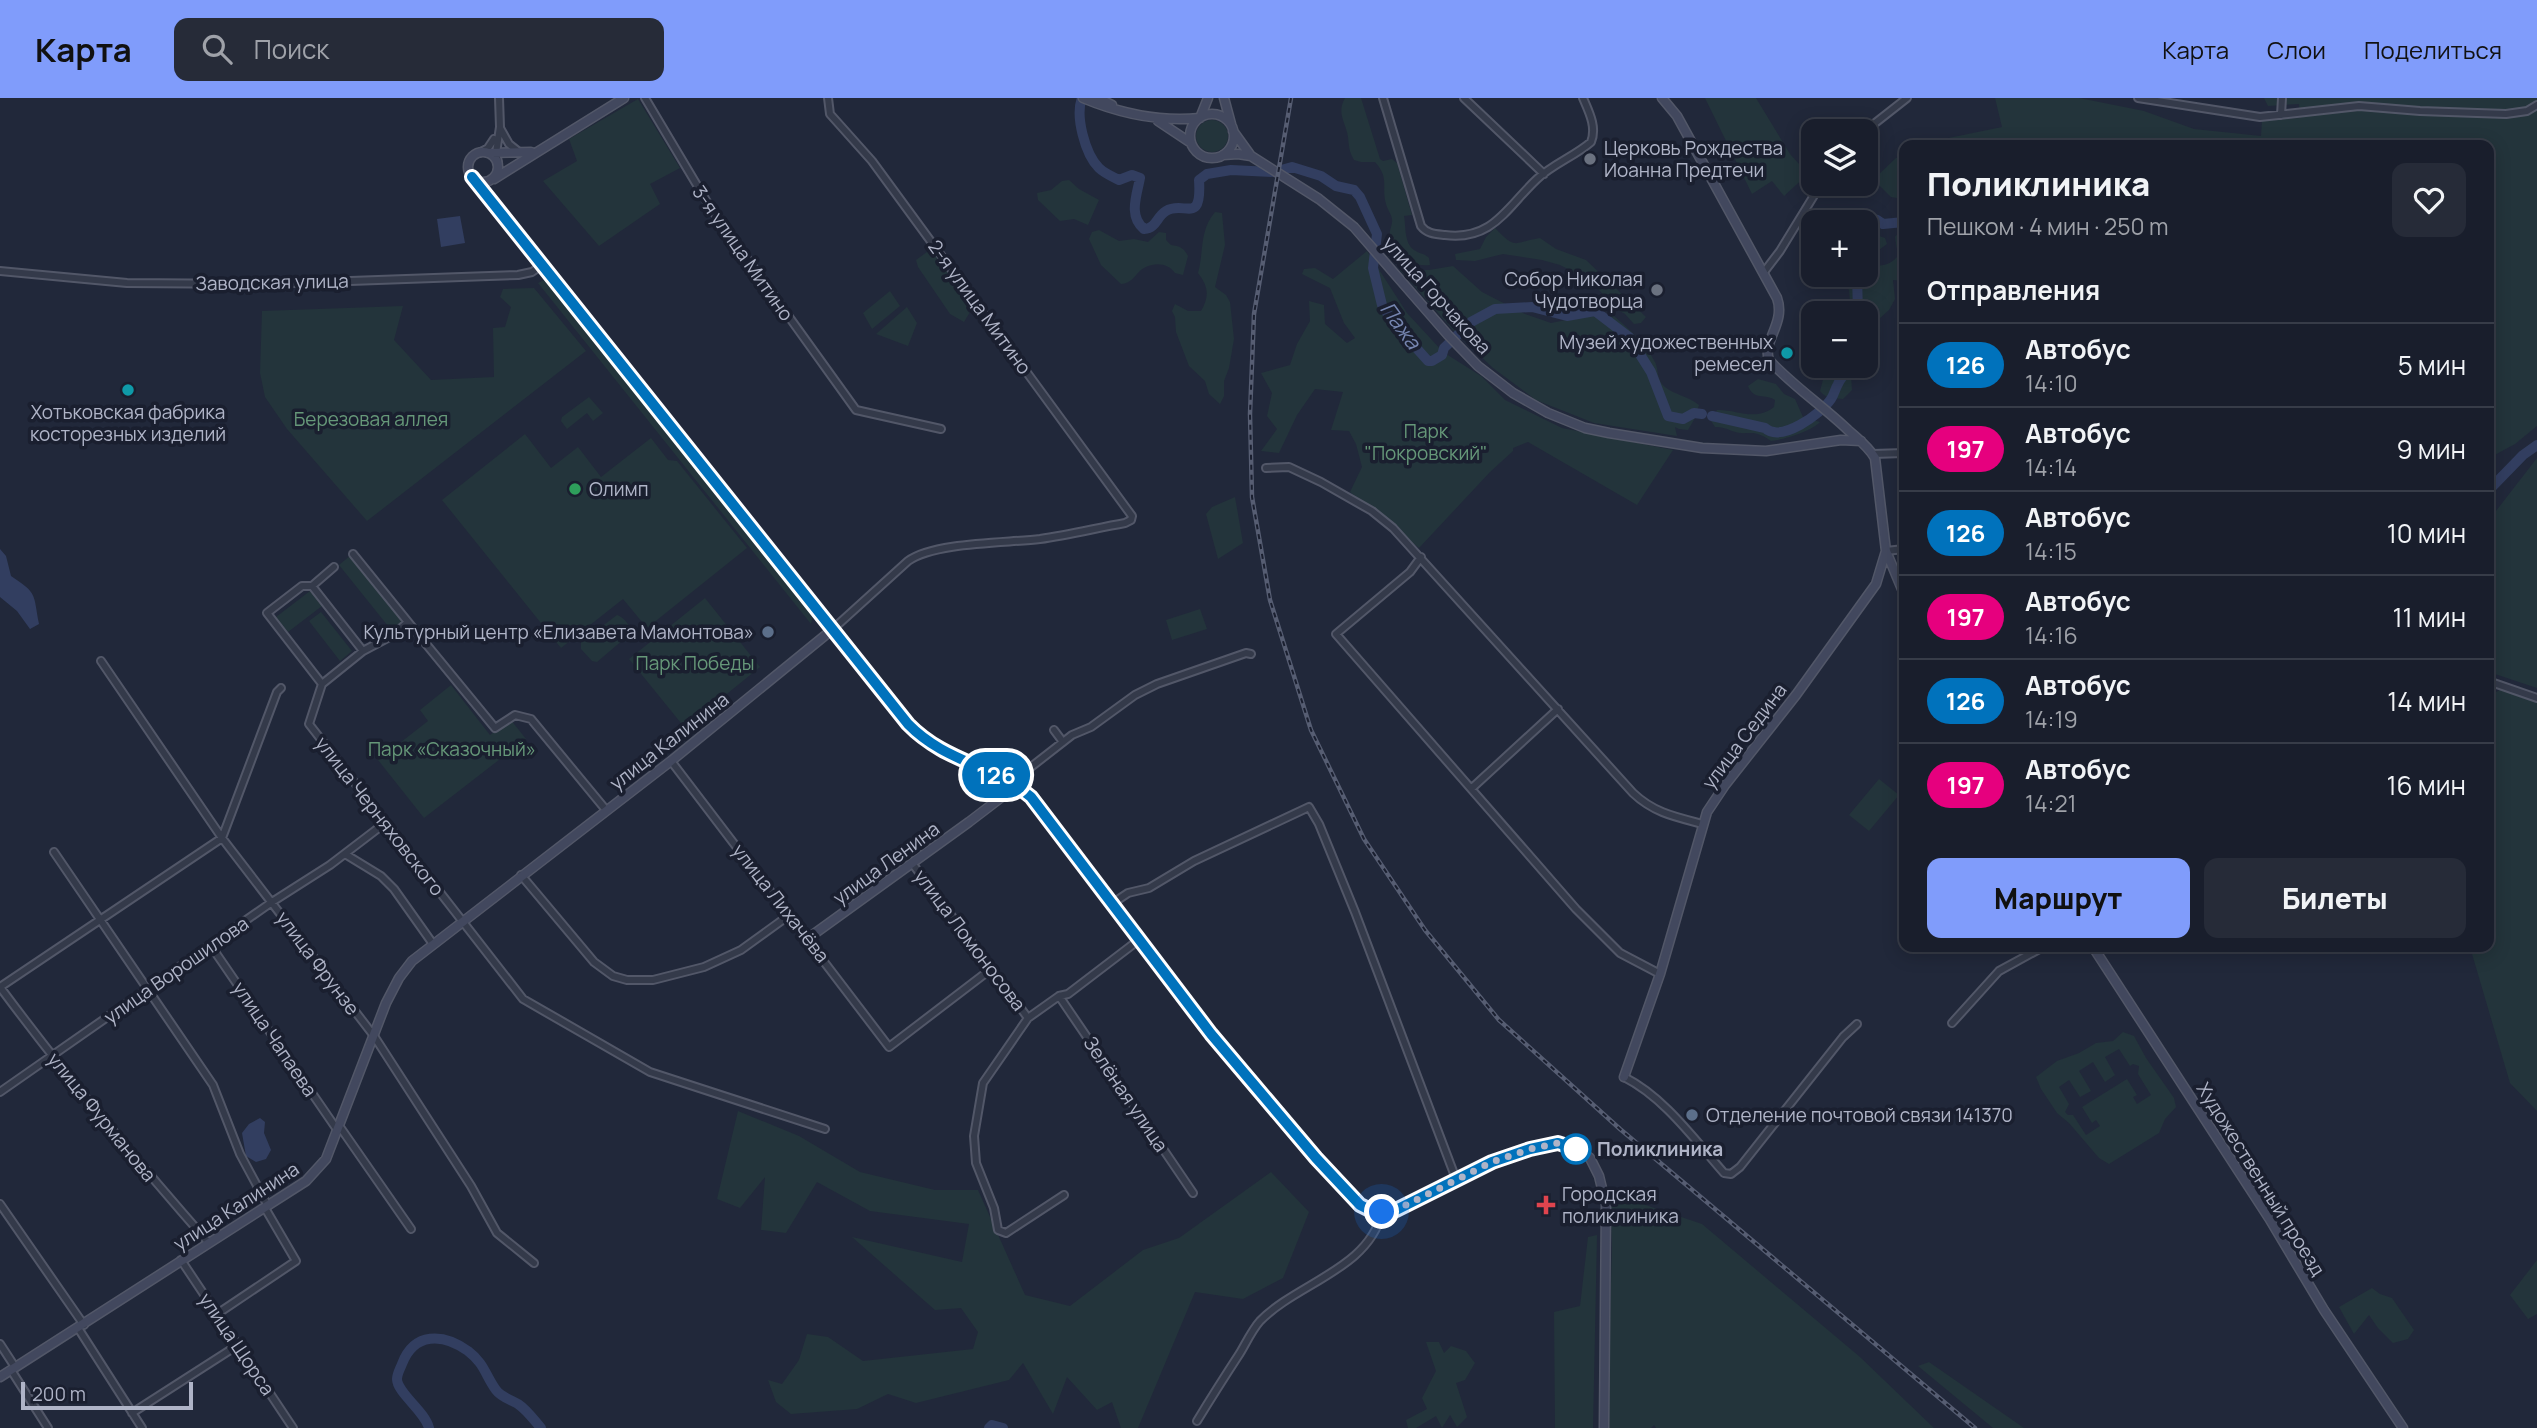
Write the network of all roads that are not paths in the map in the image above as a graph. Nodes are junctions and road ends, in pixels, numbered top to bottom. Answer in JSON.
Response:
{"nodes":[{"id":1,"x":499,"y":98,"type":"edge"},
{"id":2,"x":624,"y":98,"type":"edge"},
{"id":3,"x":645,"y":98,"type":"edge"},
{"id":4,"x":828,"y":98,"type":"edge"},
{"id":5,"x":1083,"y":98,"type":"edge"},
{"id":6,"x":1208,"y":98,"type":"edge"},
{"id":7,"x":1224,"y":98,"type":"edge"},
{"id":8,"x":1383,"y":98,"type":"edge"},
{"id":9,"x":1464,"y":98,"type":"edge"},
{"id":10,"x":1583,"y":98,"type":"edge"},
{"id":11,"x":1662,"y":98,"type":"edge"},
{"id":12,"x":1907,"y":98,"type":"edge"},
{"id":13,"x":2138,"y":98,"type":"edge"},
{"id":14,"x":2282,"y":98,"type":"edge"},
{"id":15,"x":1101,"y":102,"type":"edge"},
{"id":16,"x":2537,"y":105,"type":"edge"},
{"id":17,"x":2281,"y":115,"type":"junction"},
{"id":18,"x":1149,"y":117,"type":"junction"},
{"id":19,"x":1200,"y":118,"type":"junction"},
{"id":20,"x":1878,"y":121,"type":"edge"},
{"id":21,"x":500,"y":126,"type":"junction"},
{"id":22,"x":1233,"y":129,"type":"junction"},
{"id":23,"x":1192,"y":143,"type":"junction"},
{"id":24,"x":537,"y":150,"type":"junction"},
{"id":25,"x":524,"y":153,"type":"junction"},
{"id":26,"x":490,"y":155,"type":"junction"},
{"id":27,"x":1220,"y":156,"type":"junction"},
{"id":28,"x":1251,"y":156,"type":"junction"},
{"id":29,"x":1544,"y":174,"type":"junction"},
{"id":30,"x":472,"y":177,"type":"junction"},
{"id":31,"x":492,"y":179,"type":"junction"},
{"id":32,"x":1814,"y":196,"type":"edge"},
{"id":33,"x":490,"y":200,"type":"junction"},
{"id":34,"x":542,"y":265,"type":"junction"},
{"id":35,"x":0,"y":271,"type":"edge"},
{"id":36,"x":1764,"y":272,"type":"junction"},
{"id":37,"x":1832,"y":414,"type":"junction"},
{"id":38,"x":941,"y":429,"type":"dead end"},
{"id":39,"x":1834,"y":441,"type":"junction"},
{"id":40,"x":1861,"y":441,"type":"junction"},
{"id":41,"x":1899,"y":453,"type":"edge"},
{"id":42,"x":1873,"y":454,"type":"junction"},
{"id":43,"x":1266,"y":468,"type":"dead end"},
{"id":44,"x":1899,"y":550,"type":"edge"},
{"id":45,"x":1886,"y":551,"type":"junction"},
{"id":46,"x":353,"y":554,"type":"dead end"},
{"id":47,"x":1421,"y":556,"type":"junction"},
{"id":48,"x":334,"y":567,"type":"dead end"},
{"id":49,"x":1899,"y":582,"type":"edge"},
{"id":50,"x":312,"y":586,"type":"junction"},
{"id":51,"x":408,"y":622,"type":"junction"},
{"id":52,"x":833,"y":629,"type":"junction"},
{"id":53,"x":363,"y":651,"type":"junction"},
{"id":54,"x":1251,"y":654,"type":"dead end"},
{"id":55,"x":101,"y":662,"type":"dead end"},
{"id":56,"x":2494,"y":683,"type":"edge"},
{"id":57,"x":322,"y":684,"type":"junction"},
{"id":58,"x":281,"y":688,"type":"dead end"},
{"id":59,"x":2537,"y":698,"type":"edge"},
{"id":60,"x":1558,"y":709,"type":"junction"},
{"id":61,"x":1054,"y":730,"type":"dead end"},
{"id":62,"x":1063,"y":742,"type":"junction"},
{"id":63,"x":671,"y":761,"type":"junction"},
{"id":64,"x":1014,"y":784,"type":"junction"},
{"id":65,"x":1472,"y":788,"type":"junction"},
{"id":66,"x":606,"y":810,"type":"junction"},
{"id":67,"x":385,"y":823,"type":"junction"},
{"id":68,"x":1703,"y":824,"type":"junction"},
{"id":69,"x":222,"y":838,"type":"junction"},
{"id":70,"x":54,"y":852,"type":"dead end"},
{"id":71,"x":345,"y":854,"type":"junction"},
{"id":72,"x":912,"y":863,"type":"junction"},
{"id":73,"x":521,"y":875,"type":"junction"},
{"id":74,"x":272,"y":902,"type":"junction"},
{"id":75,"x":1113,"y":903,"type":"junction"},
{"id":76,"x":788,"y":916,"type":"junction"},
{"id":77,"x":100,"y":921,"type":"junction"},
{"id":78,"x":461,"y":922,"type":"junction"},
{"id":79,"x":1140,"y":939,"type":"junction"},
{"id":80,"x":807,"y":940,"type":"junction"},
{"id":81,"x":433,"y":944,"type":"junction"},
{"id":82,"x":211,"y":946,"type":"junction"},
{"id":83,"x":2034,"y":952,"type":"edge"},
{"id":84,"x":2096,"y":952,"type":"edge"},
{"id":85,"x":991,"y":969,"type":"junction"},
{"id":86,"x":1660,"y":974,"type":"junction"},
{"id":87,"x":0,"y":987,"type":"edge"},
{"id":88,"x":147,"y":991,"type":"junction"},
{"id":89,"x":1059,"y":996,"type":"junction"},
{"id":90,"x":1028,"y":1018,"type":"junction"},
{"id":91,"x":1952,"y":1023,"type":"dead end"},
{"id":92,"x":1857,"y":1024,"type":"dead end"},
{"id":93,"x":374,"y":1036,"type":"junction"},
{"id":94,"x":52,"y":1057,"type":"junction"},
{"id":95,"x":1624,"y":1077,"type":"joint"},
{"id":96,"x":0,"y":1093,"type":"edge"},
{"id":97,"x":339,"y":1129,"type":"junction"},
{"id":98,"x":825,"y":1129,"type":"dead end"},
{"id":99,"x":1456,"y":1179,"type":"junction"},
{"id":100,"x":1193,"y":1193,"type":"dead end"},
{"id":101,"x":1064,"y":1195,"type":"dead end"},
{"id":102,"x":0,"y":1204,"type":"edge"},
{"id":103,"x":267,"y":1207,"type":"junction"},
{"id":104,"x":1382,"y":1212,"type":"junction"},
{"id":105,"x":411,"y":1229,"type":"dead end"},
{"id":106,"x":208,"y":1242,"type":"junction"},
{"id":107,"x":181,"y":1260,"type":"junction"},
{"id":108,"x":534,"y":1263,"type":"dead end"},
{"id":109,"x":217,"y":1314,"type":"junction"},
{"id":110,"x":81,"y":1327,"type":"junction"},
{"id":111,"x":0,"y":1344,"type":"edge"},
{"id":112,"x":238,"y":1345,"type":"junction"},
{"id":113,"x":13,"y":1369,"type":"junction"},
{"id":114,"x":0,"y":1377,"type":"edge"},
{"id":115,"x":132,"y":1413,"type":"junction"},
{"id":116,"x":1196,"y":1421,"type":"dead end"},
{"id":117,"x":48,"y":1428,"type":"edge"},
{"id":118,"x":142,"y":1428,"type":"edge"},
{"id":119,"x":293,"y":1428,"type":"edge"},
{"id":120,"x":1604,"y":1428,"type":"edge"},
{"id":121,"x":2403,"y":1428,"type":"edge"}],
"edges":[{"from":1,"to":21,"type":"street"},
{"from":2,"to":24,"type":"street"},
{"from":3,"to":38,"type":"street","name":"3-я улица Митино"},
{"from":4,"to":52,"type":"street","name":"2-я улица Митино"},
{"from":5,"to":15,"type":"street"},
{"from":6,"to":19,"type":"street"},
{"from":7,"to":22,"type":"street"},
{"from":8,"to":29,"type":"street"},
{"from":9,"to":29,"type":"street"},
{"from":10,"to":29,"type":"street"},
{"from":11,"to":36,"type":"street"},
{"from":12,"to":20,"type":"street"},
{"from":13,"to":17,"type":"street"},
{"from":14,"to":17,"type":"street"},
{"from":15,"to":18,"type":"street"},
{"from":16,"to":17,"type":"street"},
{"from":18,"to":19,"type":"street"},
{"from":18,"to":23,"type":"street"},
{"from":19,"to":22,"type":"street"},
{"from":19,"to":23,"type":"street"},
{"from":21,"to":25,"type":"street"},
{"from":21,"to":26,"type":"street"},
{"from":21,"to":26,"type":"street"},
{"from":22,"to":27,"type":"street"},
{"from":22,"to":28,"type":"street"},
{"from":23,"to":27,"type":"street"},
{"from":24,"to":25,"type":"street"},
{"from":24,"to":31,"type":"street"},
{"from":25,"to":26,"type":"street"},
{"from":26,"to":30,"type":"street"},
{"from":26,"to":31,"type":"street"},
{"from":27,"to":28,"type":"street"},
{"from":28,"to":39,"type":"street","name":"улица Горчакова"},
{"from":30,"to":31,"type":"street"},
{"from":30,"to":33,"type":"street"},
{"from":31,"to":33,"type":"street"},
{"from":32,"to":36,"type":"street"},
{"from":33,"to":34,"type":"street"},
{"from":34,"to":35,"type":"street","name":"Заводская улица"},
{"from":34,"to":52,"type":"street"},
{"from":36,"to":37,"type":"street"},
{"from":37,"to":39,"type":"street"},
{"from":37,"to":40,"type":"street"},
{"from":39,"to":40,"type":"street","name":"улица Горчакова"},
{"from":40,"to":42,"type":"street"},
{"from":41,"to":42,"type":"street"},
{"from":42,"to":45,"type":"street"},
{"from":43,"to":47,"type":"street"},
{"from":44,"to":45,"type":"street"},
{"from":45,"to":49,"type":"street"},
{"from":45,"to":68,"type":"street","name":"улица Седина"},
{"from":46,"to":51,"type":"street"},
{"from":47,"to":60,"type":"street"},
{"from":47,"to":65,"type":"street"},
{"from":48,"to":50,"type":"street"},
{"from":50,"to":53,"type":"street"},
{"from":50,"to":57,"type":"street"},
{"from":51,"to":53,"type":"street"},
{"from":51,"to":66,"type":"street"},
{"from":52,"to":63,"type":"street","name":"улица Калинина"},
{"from":52,"to":64,"type":"street"},
{"from":53,"to":57,"type":"street"},
{"from":54,"to":62,"type":"street"},
{"from":55,"to":69,"type":"street","name":"улица Фрунзе"},
{"from":56,"to":59,"type":"street"},
{"from":57,"to":67,"type":"street","name":"улица Черняховского"},
{"from":58,"to":69,"type":"street"},
{"from":60,"to":65,"type":"street"},
{"from":60,"to":68,"type":"street"},
{"from":61,"to":62,"type":"street"},
{"from":62,"to":64,"type":"street"},
{"from":63,"to":66,"type":"street","name":"улица Калинина"},
{"from":63,"to":76,"type":"street","name":"улица Лихачёва"},
{"from":64,"to":72,"type":"street","name":"улица Ленина"},
{"from":64,"to":75,"type":"street"},
{"from":65,"to":86,"type":"street"},
{"from":66,"to":73,"type":"street","name":"улица Калинина"},
{"from":67,"to":71,"type":"street","name":"улица Ворошилова"},
{"from":67,"to":78,"type":"street","name":"улица Черняховского"},
{"from":68,"to":86,"type":"street","name":"улица Седина"},
{"from":69,"to":74,"type":"street","name":"улица Фрунзе"},
{"from":69,"to":77,"type":"street"},
{"from":70,"to":77,"type":"street"},
{"from":71,"to":74,"type":"street","name":"улица Ворошилова"},
{"from":71,"to":81,"type":"street"},
{"from":72,"to":80,"type":"street","name":"улица Ленина"},
{"from":72,"to":85,"type":"street","name":"улица Ломоносова"},
{"from":73,"to":76,"type":"street"},
{"from":73,"to":78,"type":"street","name":"улица Калинина"},
{"from":74,"to":82,"type":"street","name":"улица Ворошилова"},
{"from":74,"to":93,"type":"street","name":"улица Фрунзе"},
{"from":75,"to":79,"type":"street"},
{"from":75,"to":99,"type":"street"},
{"from":76,"to":80,"type":"street","name":"улица Лихачёва"},
{"from":77,"to":87,"type":"street"},
{"from":77,"to":88,"type":"street"},
{"from":78,"to":81,"type":"street","name":"улица Калинина"},
{"from":78,"to":98,"type":"street","name":"улица Черняховского"},
{"from":79,"to":89,"type":"street"},
{"from":79,"to":104,"type":"street"},
{"from":80,"to":85,"type":"street","name":"улица Лихачёва"},
{"from":81,"to":93,"type":"street","name":"улица Калинина"},
{"from":82,"to":88,"type":"street","name":"улица Ворошилова"},
{"from":82,"to":97,"type":"street","name":"улица Чапаева"},
{"from":83,"to":91,"type":"street"},
{"from":84,"to":121,"type":"street","name":"Художественный проезд"},
{"from":85,"to":90,"type":"street","name":"улица Ломоносова"},
{"from":86,"to":95,"type":"street","name":"улица Седина"},
{"from":87,"to":94,"type":"street","name":"улица Фурманова"},
{"from":88,"to":94,"type":"street","name":"улица Ворошилова"},
{"from":88,"to":103,"type":"street"},
{"from":89,"to":90,"type":"street"},
{"from":89,"to":100,"type":"street","name":"Зелёная улица"},
{"from":90,"to":101,"type":"street"},
{"from":92,"to":95,"type":"street"},
{"from":93,"to":97,"type":"street","name":"улица Калинина"},
{"from":93,"to":108,"type":"street","name":"улица Фрунзе"},
{"from":94,"to":96,"type":"street","name":"улица Ворошилова"},
{"from":94,"to":106,"type":"street","name":"улица Фурманова"},
{"from":97,"to":103,"type":"street","name":"улица Калинина"},
{"from":97,"to":105,"type":"street","name":"улица Чапаева"},
{"from":99,"to":104,"type":"street"},
{"from":99,"to":120,"type":"street"},
{"from":102,"to":110,"type":"street"},
{"from":103,"to":106,"type":"street","name":"улица Калинина"},
{"from":103,"to":109,"type":"street"},
{"from":104,"to":116,"type":"street"},
{"from":106,"to":107,"type":"street","name":"улица Калинина"},
{"from":107,"to":109,"type":"street","name":"улица Щорса"},
{"from":107,"to":110,"type":"street","name":"улица Калинина"},
{"from":109,"to":112,"type":"street","name":"улица Щорса"},
{"from":110,"to":113,"type":"street","name":"улица Калинина"},
{"from":110,"to":115,"type":"street"},
{"from":111,"to":113,"type":"street"},
{"from":112,"to":115,"type":"street"},
{"from":112,"to":119,"type":"street","name":"улица Щорса"},
{"from":113,"to":114,"type":"street","name":"улица Калинина"},
{"from":113,"to":117,"type":"street"},
{"from":115,"to":118,"type":"street"}]}
